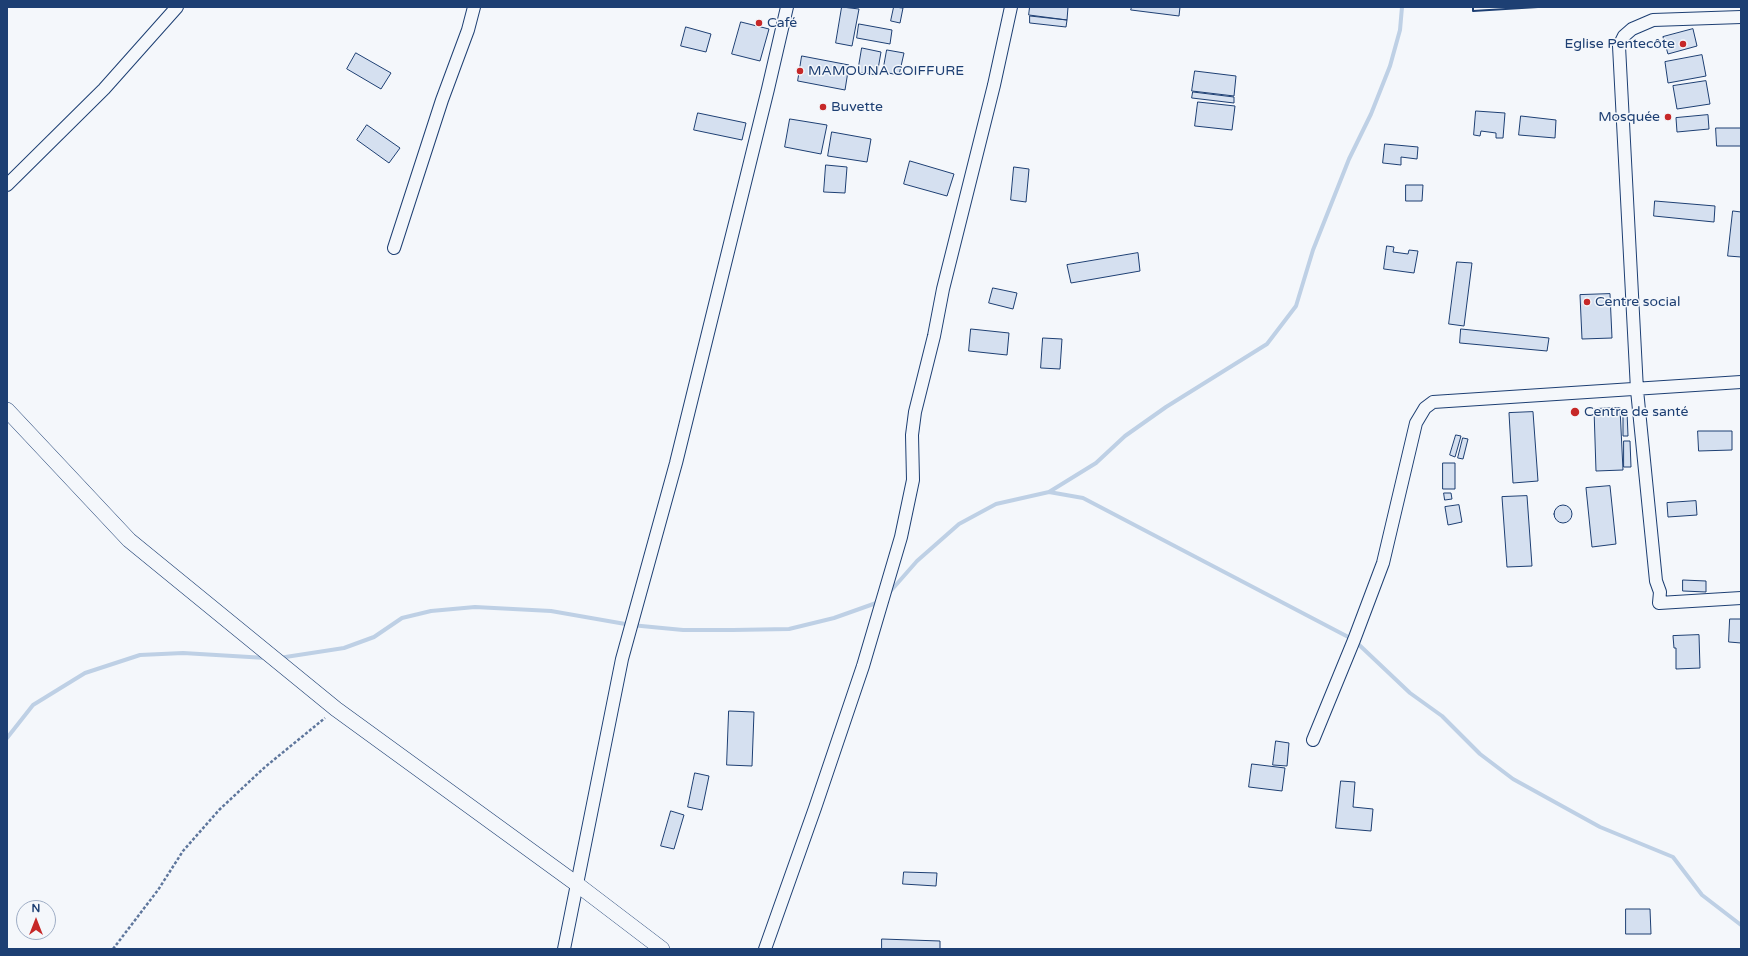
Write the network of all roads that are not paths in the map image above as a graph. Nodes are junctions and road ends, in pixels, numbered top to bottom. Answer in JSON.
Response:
{"nodes":[{"id":1,"x":177,"y":7,"type":"edge"},
{"id":2,"x":474,"y":7,"type":"edge"},
{"id":3,"x":787,"y":7,"type":"edge"},
{"id":4,"x":1011,"y":7,"type":"edge"},
{"id":5,"x":1741,"y":17,"type":"edge"},
{"id":6,"x":7,"y":185,"type":"edge"},
{"id":7,"x":394,"y":248,"type":"dead end"},
{"id":8,"x":1741,"y":382,"type":"edge"},
{"id":9,"x":1636,"y":390,"type":"junction"},
{"id":10,"x":7,"y":410,"type":"edge"},
{"id":11,"x":1741,"y":598,"type":"edge"},
{"id":12,"x":1313,"y":740,"type":"dead end"},
{"id":13,"x":578,"y":885,"type":"junction"},
{"id":14,"x":564,"y":949,"type":"edge"},
{"id":15,"x":662,"y":949,"type":"edge"},
{"id":16,"x":765,"y":949,"type":"edge"}],
"edges":[{"from":1,"to":6,"type":"street"},
{"from":2,"to":7,"type":"street"},
{"from":3,"to":13,"type":"street"},
{"from":4,"to":16,"type":"street"},
{"from":5,"to":9,"type":"street"},
{"from":8,"to":9,"type":"street"},
{"from":9,"to":11,"type":"street"},
{"from":9,"to":12,"type":"street"},
{"from":10,"to":13,"type":"street"},
{"from":13,"to":14,"type":"street"},
{"from":13,"to":15,"type":"street"}]}
